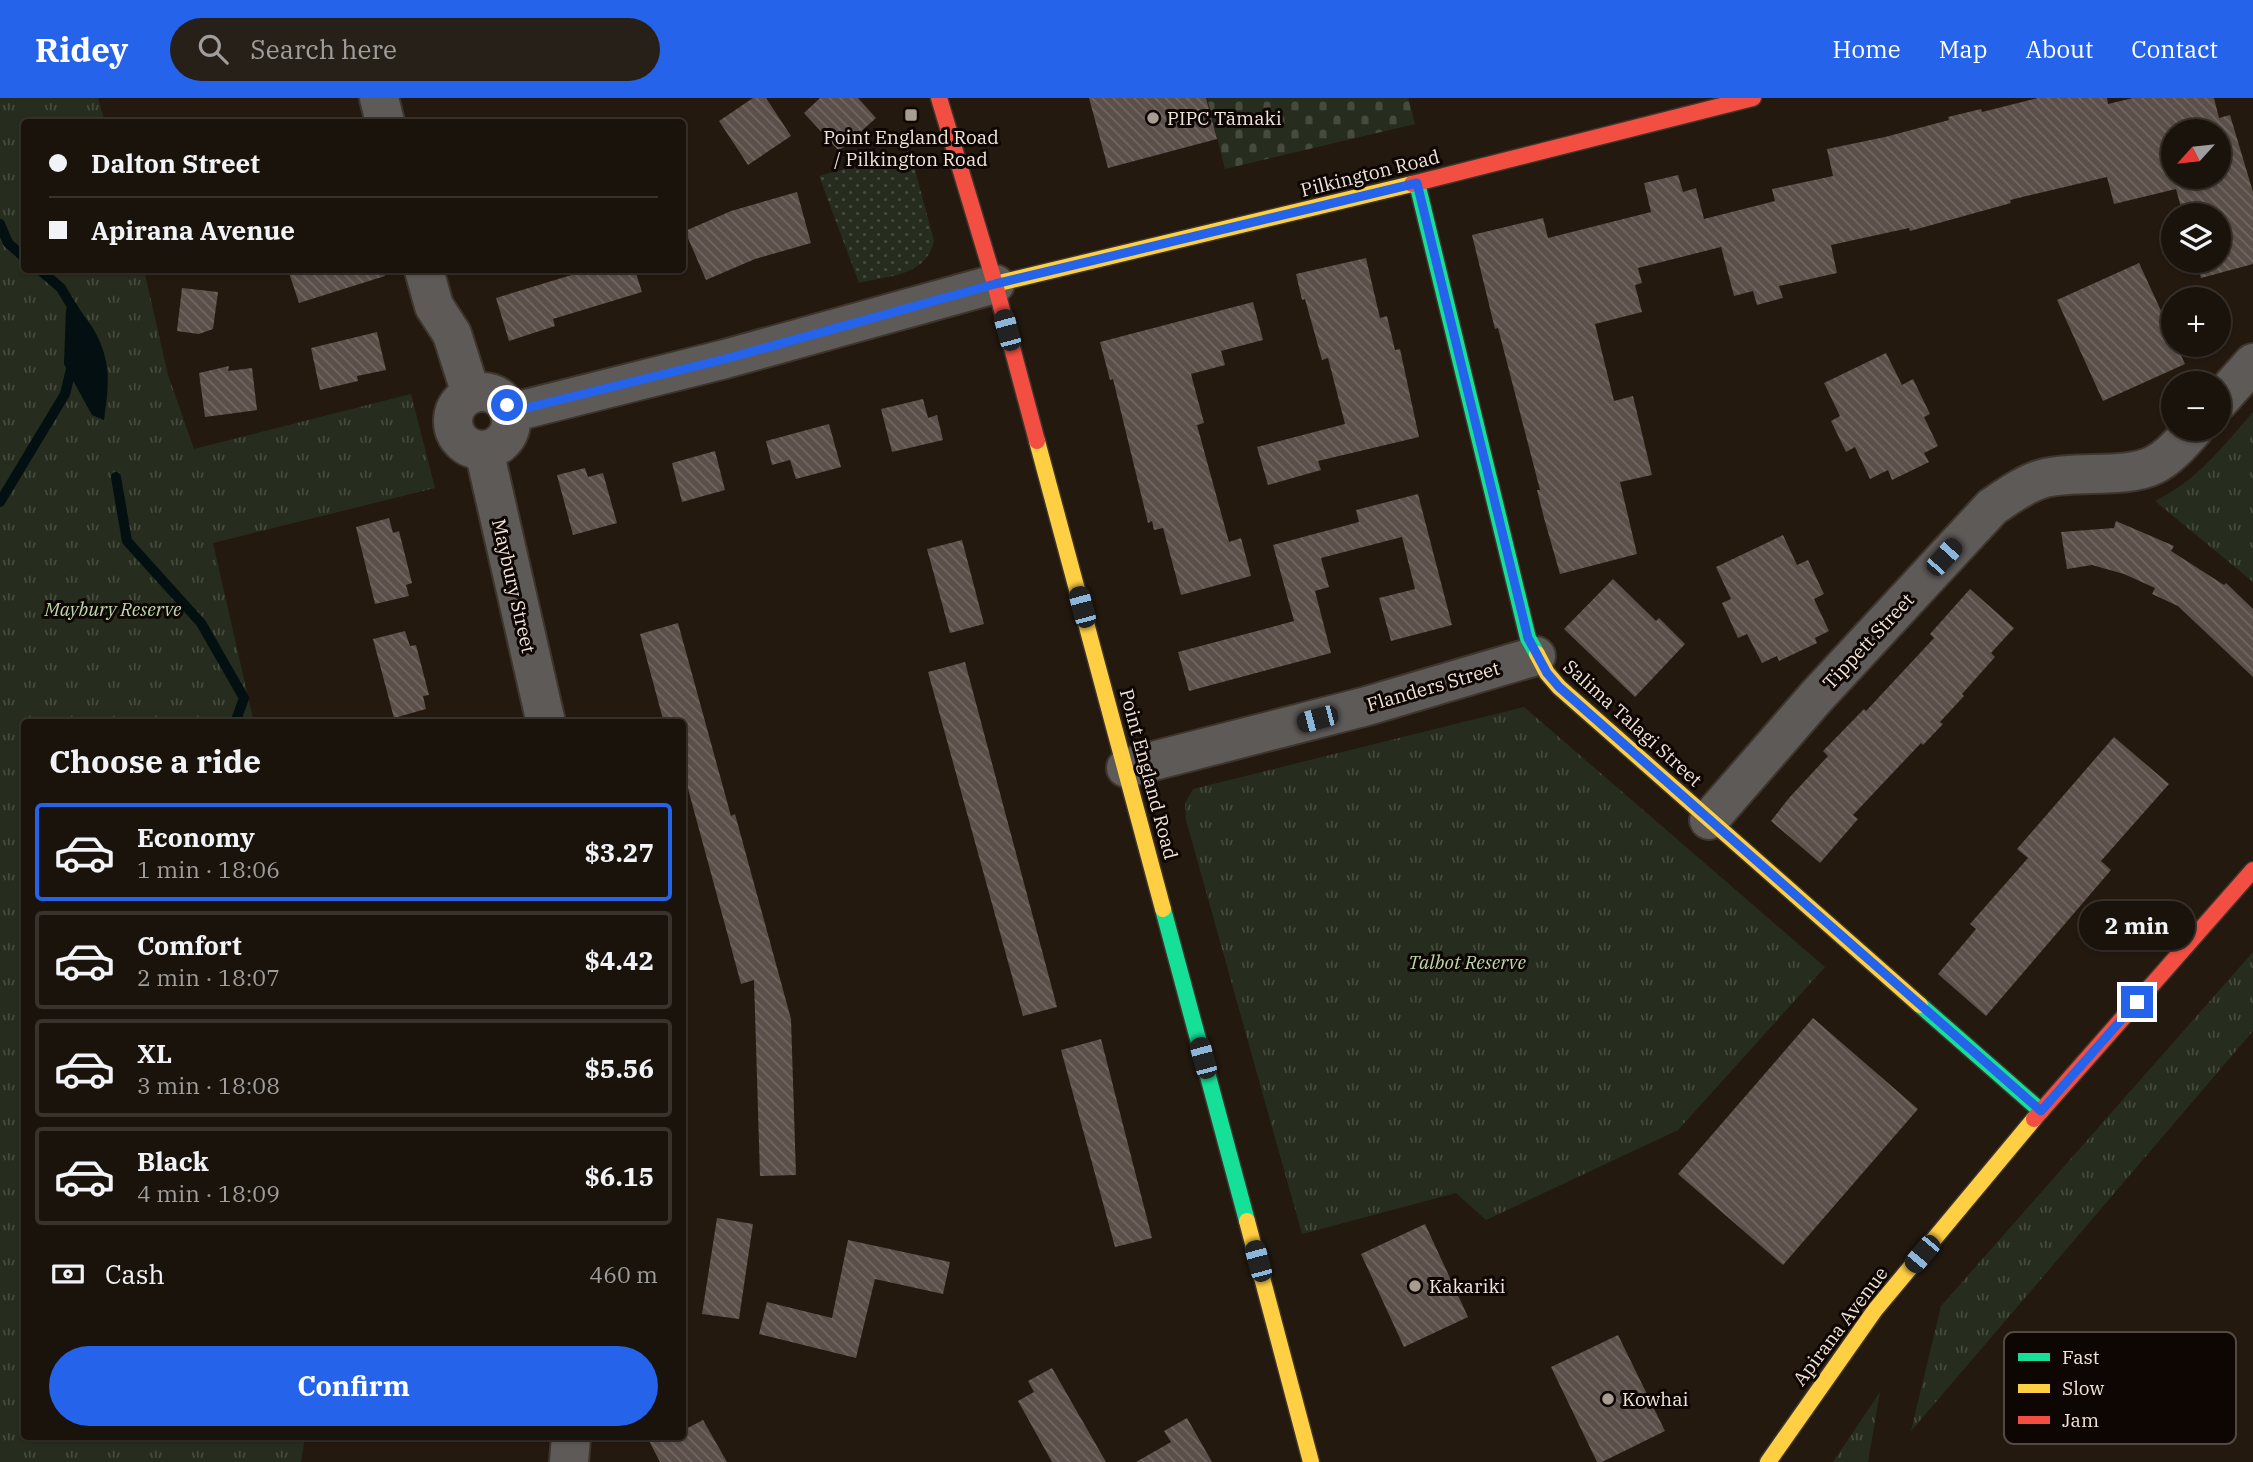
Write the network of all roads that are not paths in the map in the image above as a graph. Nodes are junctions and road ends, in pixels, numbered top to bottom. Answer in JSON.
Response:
{"nodes":[{"id":1,"x":379,"y":98,"type":"edge"},
{"id":2,"x":939,"y":98,"type":"edge"},
{"id":3,"x":1753,"y":98,"type":"edge"},
{"id":4,"x":384,"y":119,"type":"edge"},
{"id":5,"x":1417,"y":183,"type":"junction"},
{"id":6,"x":425,"y":273,"type":"edge"},
{"id":7,"x":995,"y":284,"type":"junction"},
{"id":8,"x":2253,"y":363,"type":"edge"},
{"id":9,"x":2231,"y":388,"type":"edge"},
{"id":10,"x":471,"y":394,"type":"junction"},
{"id":11,"x":510,"y":412,"type":"junction"},
{"id":12,"x":2182,"y":441,"type":"edge"},
{"id":13,"x":484,"y":450,"type":"junction"},
{"id":14,"x":1536,"y":656,"type":"junction"},
{"id":15,"x":545,"y":719,"type":"edge"},
{"id":16,"x":1126,"y":768,"type":"junction"},
{"id":17,"x":1709,"y":820,"type":"junction"},
{"id":18,"x":2253,"y":870,"type":"edge"},
{"id":19,"x":2041,"y":1111,"type":"junction"},
{"id":20,"x":570,"y":1440,"type":"edge"},
{"id":21,"x":569,"y":1462,"type":"edge"},
{"id":22,"x":1311,"y":1462,"type":"edge"},
{"id":23,"x":1768,"y":1462,"type":"edge"}],
"edges":[{"from":1,"to":4,"type":"street"},
{"from":2,"to":7,"type":"street","name":"Point England Road"},
{"from":3,"to":5,"type":"street","name":"Pilkington Road"},
{"from":5,"to":7,"type":"street","name":"Pilkington Road"},
{"from":5,"to":14,"type":"street","name":"Salima Talagi Street"},
{"from":6,"to":10,"type":"street"},
{"from":7,"to":11,"type":"street"},
{"from":7,"to":16,"type":"street","name":"Point England Road"},
{"from":8,"to":9,"type":"street"},
{"from":10,"to":11,"type":"street"},
{"from":10,"to":13,"type":"street"},
{"from":11,"to":13,"type":"street"},
{"from":12,"to":17,"type":"street","name":"Tippett Street"},
{"from":13,"to":15,"type":"street","name":"Maybury Street"},
{"from":14,"to":16,"type":"street","name":"Flanders Street"},
{"from":14,"to":17,"type":"street","name":"Salima Talagi Street"},
{"from":16,"to":22,"type":"street","name":"Point England Road"},
{"from":17,"to":19,"type":"street","name":"Salima Talagi Street"},
{"from":18,"to":19,"type":"street","name":"Apirana Avenue"},
{"from":19,"to":23,"type":"street","name":"Apirana Avenue"},
{"from":20,"to":21,"type":"street"}]}
